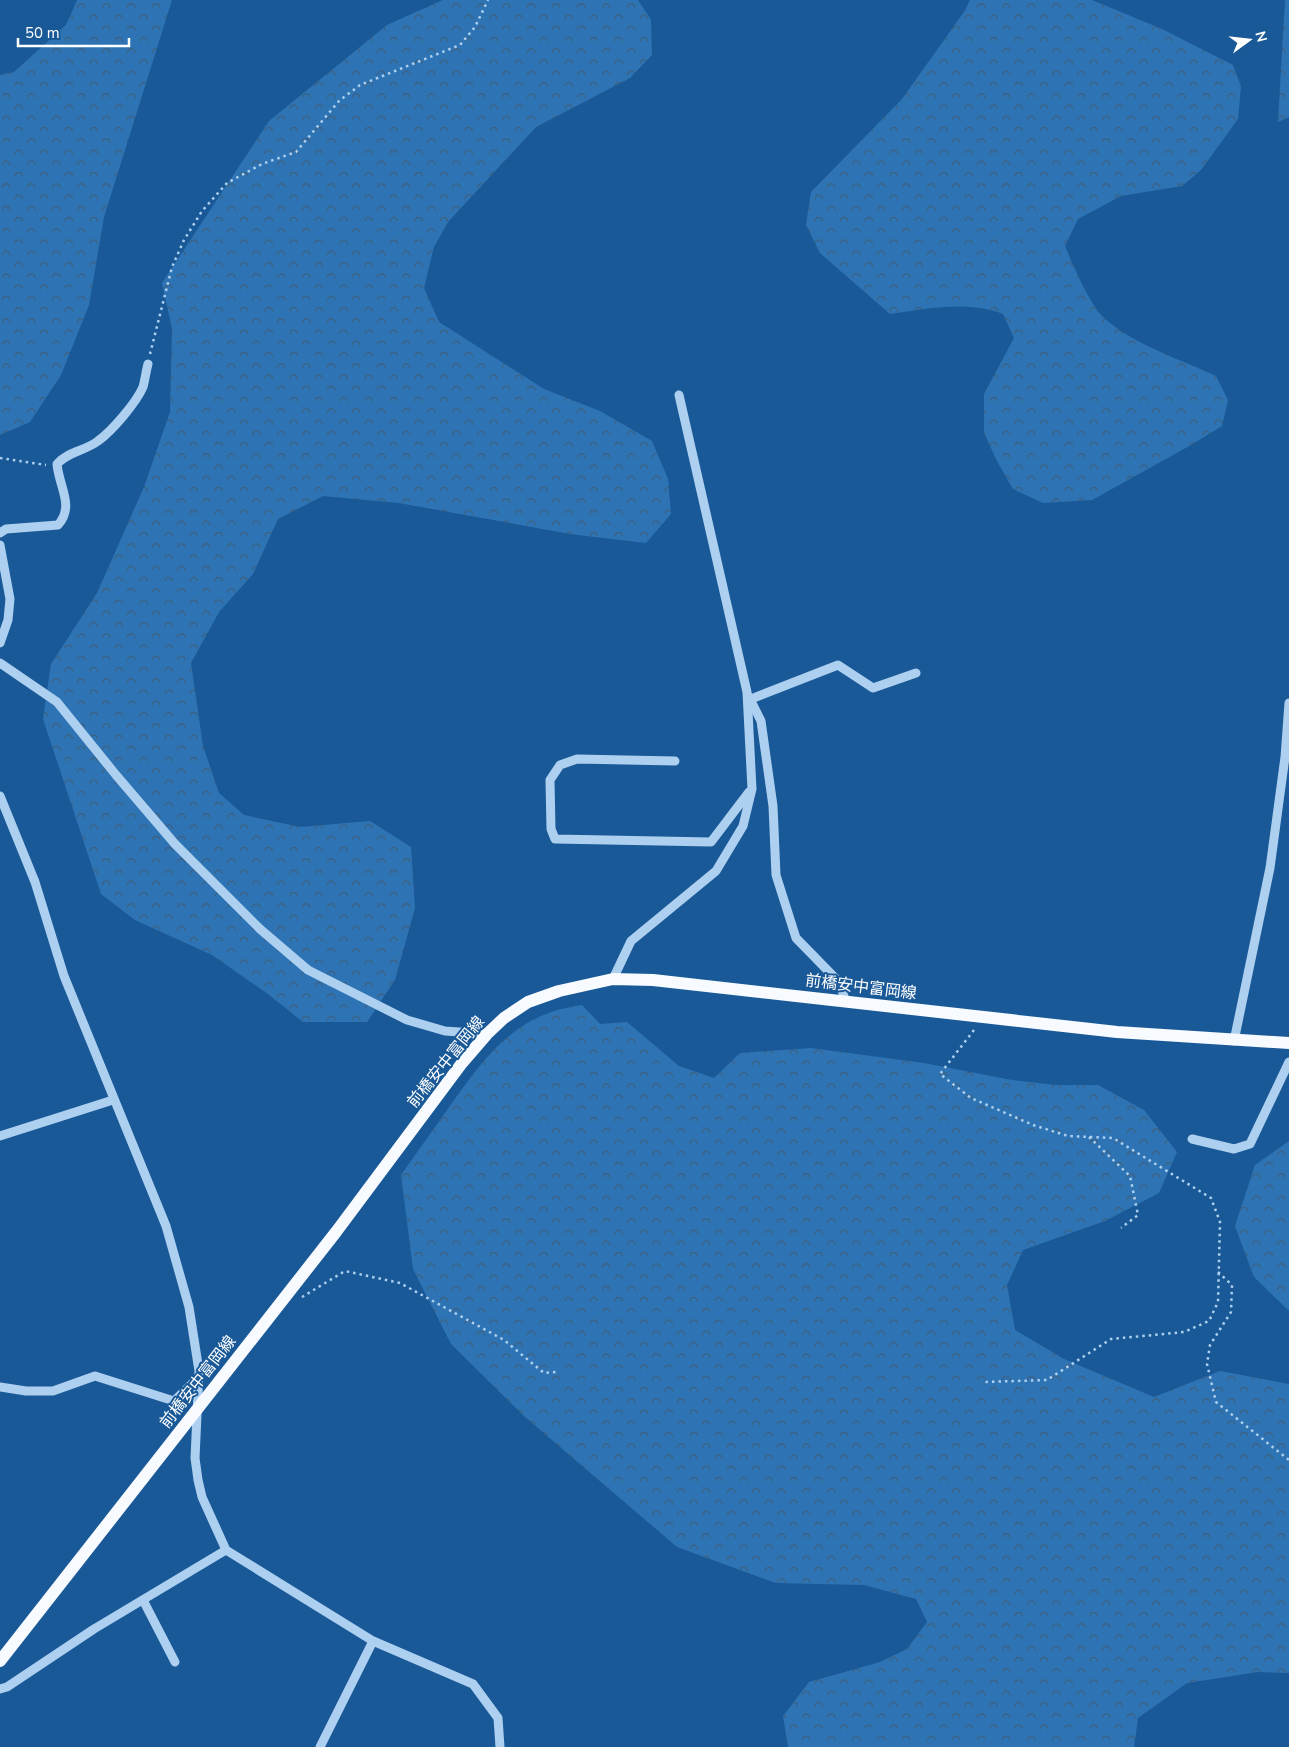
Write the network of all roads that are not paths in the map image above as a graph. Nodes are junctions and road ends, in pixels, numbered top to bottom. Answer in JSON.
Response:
{"nodes":[{"id":1,"x":148,"y":364,"type":"road end"},
{"id":2,"x":679,"y":395,"type":"dead end"},
{"id":3,"x":0,"y":533,"type":"edge"},
{"id":4,"x":0,"y":545,"type":"edge"},
{"id":5,"x":0,"y":643,"type":"edge"},
{"id":6,"x":0,"y":663,"type":"edge"},
{"id":7,"x":916,"y":673,"type":"dead end"},
{"id":8,"x":749,"y":696,"type":"junction"},
{"id":9,"x":1289,"y":703,"type":"edge"},
{"id":10,"x":674,"y":761,"type":"dead end"},
{"id":11,"x":752,"y":789,"type":"junction"},
{"id":12,"x":0,"y":796,"type":"edge"},
{"id":13,"x":613,"y":979,"type":"junction"},
{"id":14,"x":846,"y":1002,"type":"junction"},
{"id":15,"x":487,"y":1034,"type":"junction"},
{"id":16,"x":1234,"y":1040,"type":"junction"},
{"id":17,"x":1289,"y":1043,"type":"edge"},
{"id":18,"x":1289,"y":1062,"type":"edge"},
{"id":19,"x":113,"y":1100,"type":"junction"},
{"id":20,"x":0,"y":1136,"type":"edge"},
{"id":21,"x":1192,"y":1139,"type":"dead end"},
{"id":22,"x":198,"y":1377,"type":"junction"},
{"id":23,"x":0,"y":1387,"type":"edge"},
{"id":24,"x":198,"y":1408,"type":"junction"},
{"id":25,"x":226,"y":1550,"type":"junction"},
{"id":26,"x":143,"y":1600,"type":"junction"},
{"id":27,"x":373,"y":1641,"type":"junction"},
{"id":28,"x":0,"y":1661,"type":"edge"},
{"id":29,"x":175,"y":1662,"type":"dead end"},
{"id":30,"x":0,"y":1689,"type":"edge"},
{"id":31,"x":320,"y":1747,"type":"edge"},
{"id":32,"x":500,"y":1747,"type":"edge"}],
"edges":[{"from":1,"to":3,"type":"street"},
{"from":2,"to":8,"type":"street"},
{"from":4,"to":5,"type":"street"},
{"from":6,"to":15,"type":"street"},
{"from":7,"to":8,"type":"street"},
{"from":8,"to":11,"type":"street"},
{"from":8,"to":14,"type":"street"},
{"from":9,"to":16,"type":"street"},
{"from":10,"to":11,"type":"street"},
{"from":11,"to":13,"type":"street"},
{"from":12,"to":19,"type":"street"},
{"from":13,"to":14,"type":"main road","name":"前橋安中富岡線"},
{"from":13,"to":15,"type":"main road","name":"前橋安中富岡線"},
{"from":14,"to":16,"type":"main road","name":"前橋安中富岡線"},
{"from":15,"to":24,"type":"main road","name":"前橋安中富岡線"},
{"from":16,"to":17,"type":"main road","name":"前橋安中富岡線"},
{"from":18,"to":21,"type":"street"},
{"from":19,"to":20,"type":"street"},
{"from":19,"to":22,"type":"street"},
{"from":22,"to":23,"type":"street"},
{"from":22,"to":24,"type":"street"},
{"from":24,"to":25,"type":"street"},
{"from":24,"to":28,"type":"main road","name":"前橋安中富岡線"},
{"from":25,"to":26,"type":"street"},
{"from":25,"to":27,"type":"street"},
{"from":26,"to":29,"type":"street"},
{"from":26,"to":30,"type":"street"},
{"from":27,"to":31,"type":"street"},
{"from":27,"to":32,"type":"street"}]}
